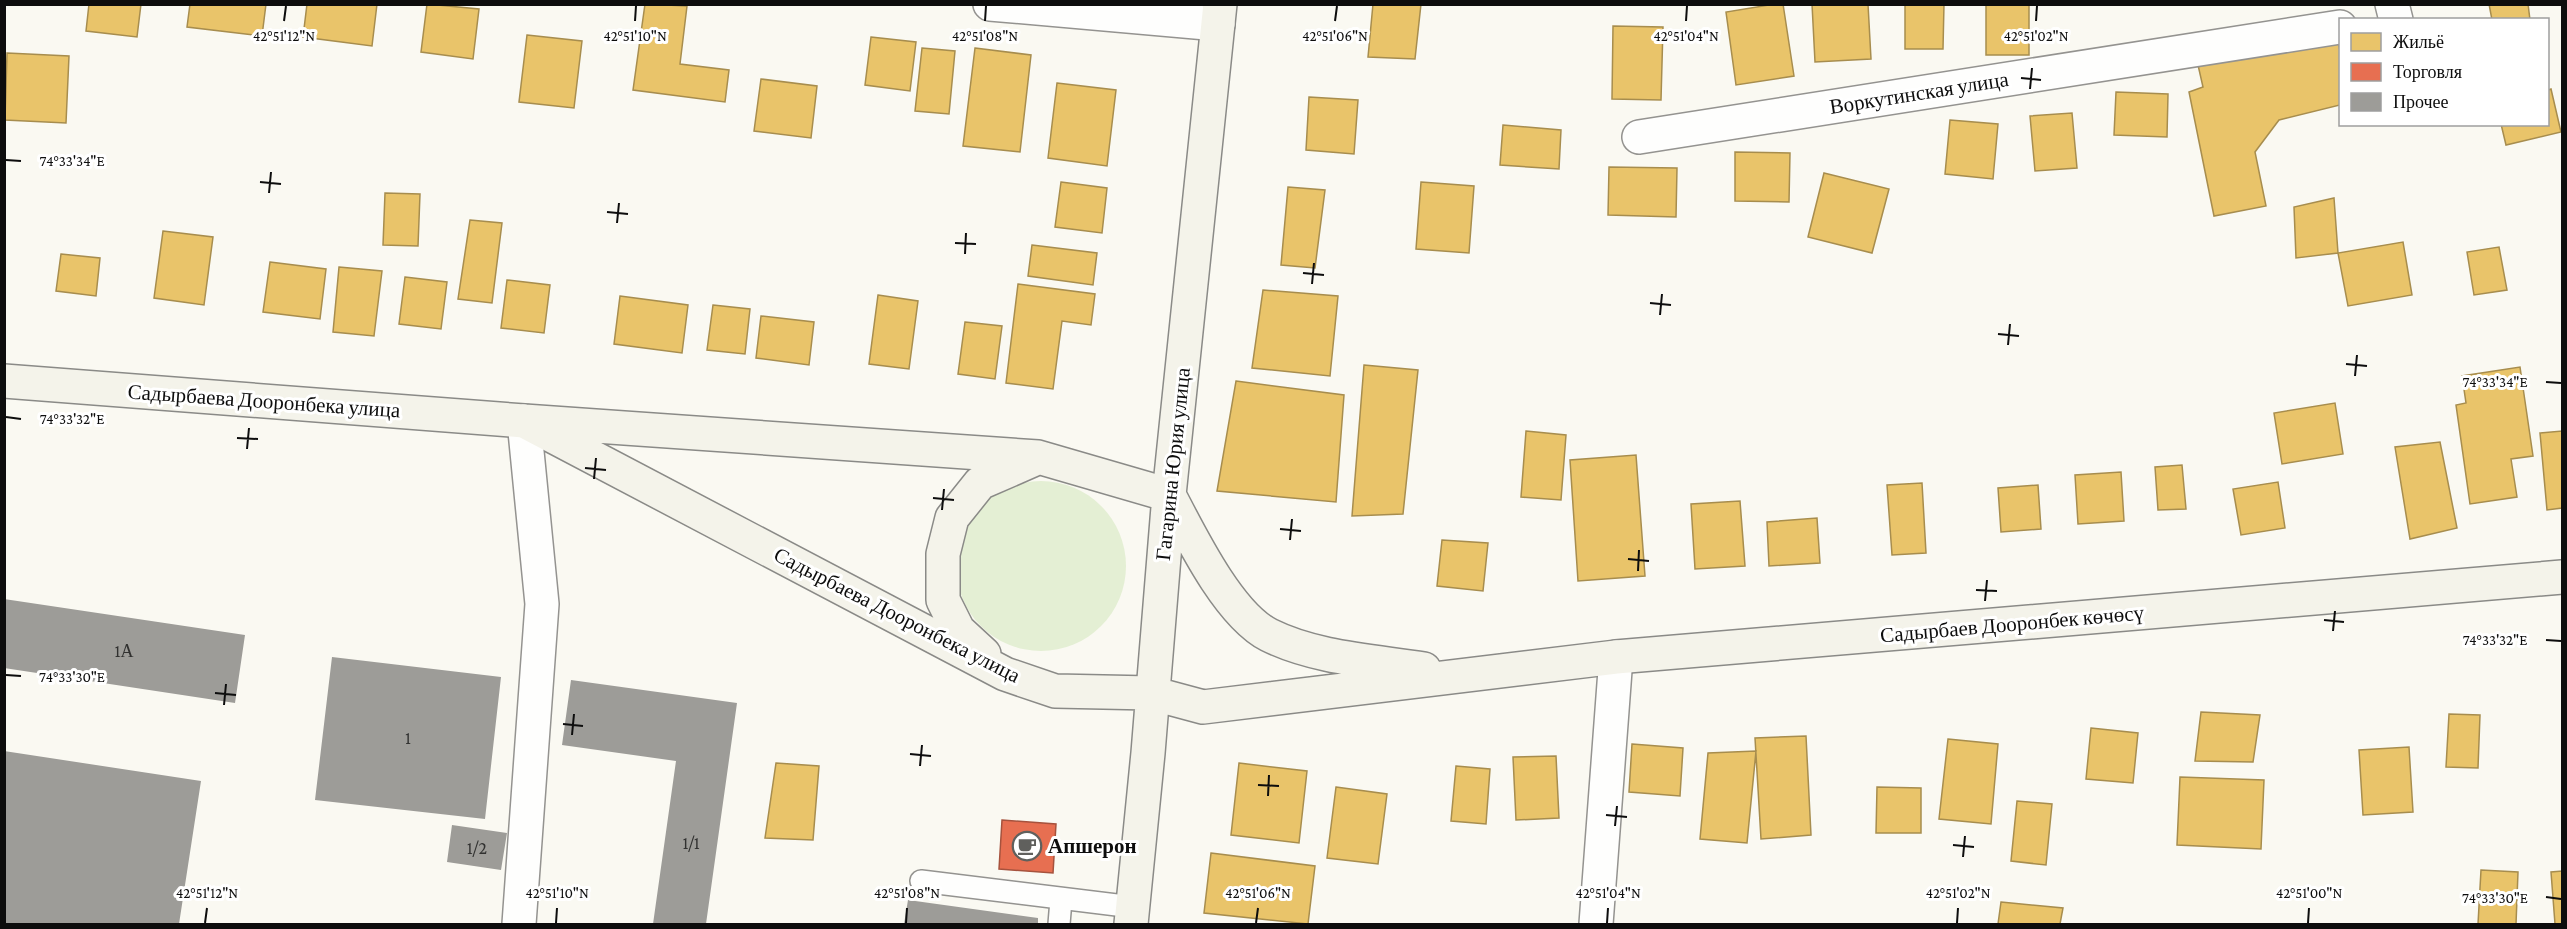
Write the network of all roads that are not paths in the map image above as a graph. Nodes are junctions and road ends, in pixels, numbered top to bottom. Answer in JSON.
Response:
{"nodes":[{"id":1,"x":990,"y":4,"type":"edge"},
{"id":2,"x":1219,"y":14,"type":"edge"},
{"id":3,"x":2339,"y":27,"type":"edge"},
{"id":4,"x":1639,"y":137,"type":"dead end"},
{"id":5,"x":4,"y":381,"type":"edge"},
{"id":6,"x":524,"y":421,"type":"junction"},
{"id":7,"x":1038,"y":457,"type":"junction"},
{"id":8,"x":1169,"y":495,"type":"junction"},
{"id":9,"x":2562,"y":577,"type":"edge"},
{"id":10,"x":1616,"y":657,"type":"junction"},
{"id":11,"x":1005,"y":675,"type":"junction"},
{"id":12,"x":1461,"y":675,"type":"junction"},
{"id":13,"x":1151,"y":693,"type":"junction"},
{"id":14,"x":921,"y":882,"type":"dead end"},
{"id":15,"x":1062,"y":900,"type":"junction"},
{"id":16,"x":1132,"y":916,"type":"edge"},
{"id":17,"x":519,"y":924,"type":"edge"},
{"id":18,"x":1059,"y":924,"type":"edge"},
{"id":19,"x":1596,"y":924,"type":"edge"}],
"edges":[{"from":1,"to":2,"type":"street"},
{"from":2,"to":8,"type":"main road","name":"Гагарина Юрия улица"},
{"from":3,"to":4,"type":"street","name":"Воркутинская улица"},
{"from":5,"to":6,"type":"main road","name":"Садырбаева Дооронбека улица"},
{"from":6,"to":7,"type":"main road","name":"Садырбаева Дооронбека улица"},
{"from":6,"to":11,"type":"main road","name":"Садырбаева Дооронбека улица"},
{"from":6,"to":17,"type":"street"},
{"from":7,"to":8,"type":"main road","name":"Садырбаева Дооронбека улица"},
{"from":7,"to":11,"type":"main road"},
{"from":8,"to":12,"type":"main road"},
{"from":8,"to":13,"type":"main road","name":"Гагарина Юрия улица"},
{"from":9,"to":10,"type":"main road","name":"Садырбаев Дооронбек көчөсү"},
{"from":10,"to":12,"type":"main road","name":"Садырбаев Дооронбек көчөсү"},
{"from":10,"to":19,"type":"street"},
{"from":11,"to":13,"type":"main road","name":"Садырбаева Дооронбека улица"},
{"from":12,"to":13,"type":"main road","name":"Садырбаева Дооронбека улица"},
{"from":13,"to":16,"type":"main road","name":"Гагарина Юрия улица"},
{"from":14,"to":15,"type":"lane"},
{"from":15,"to":16,"type":"lane"},
{"from":15,"to":18,"type":"lane"}]}
